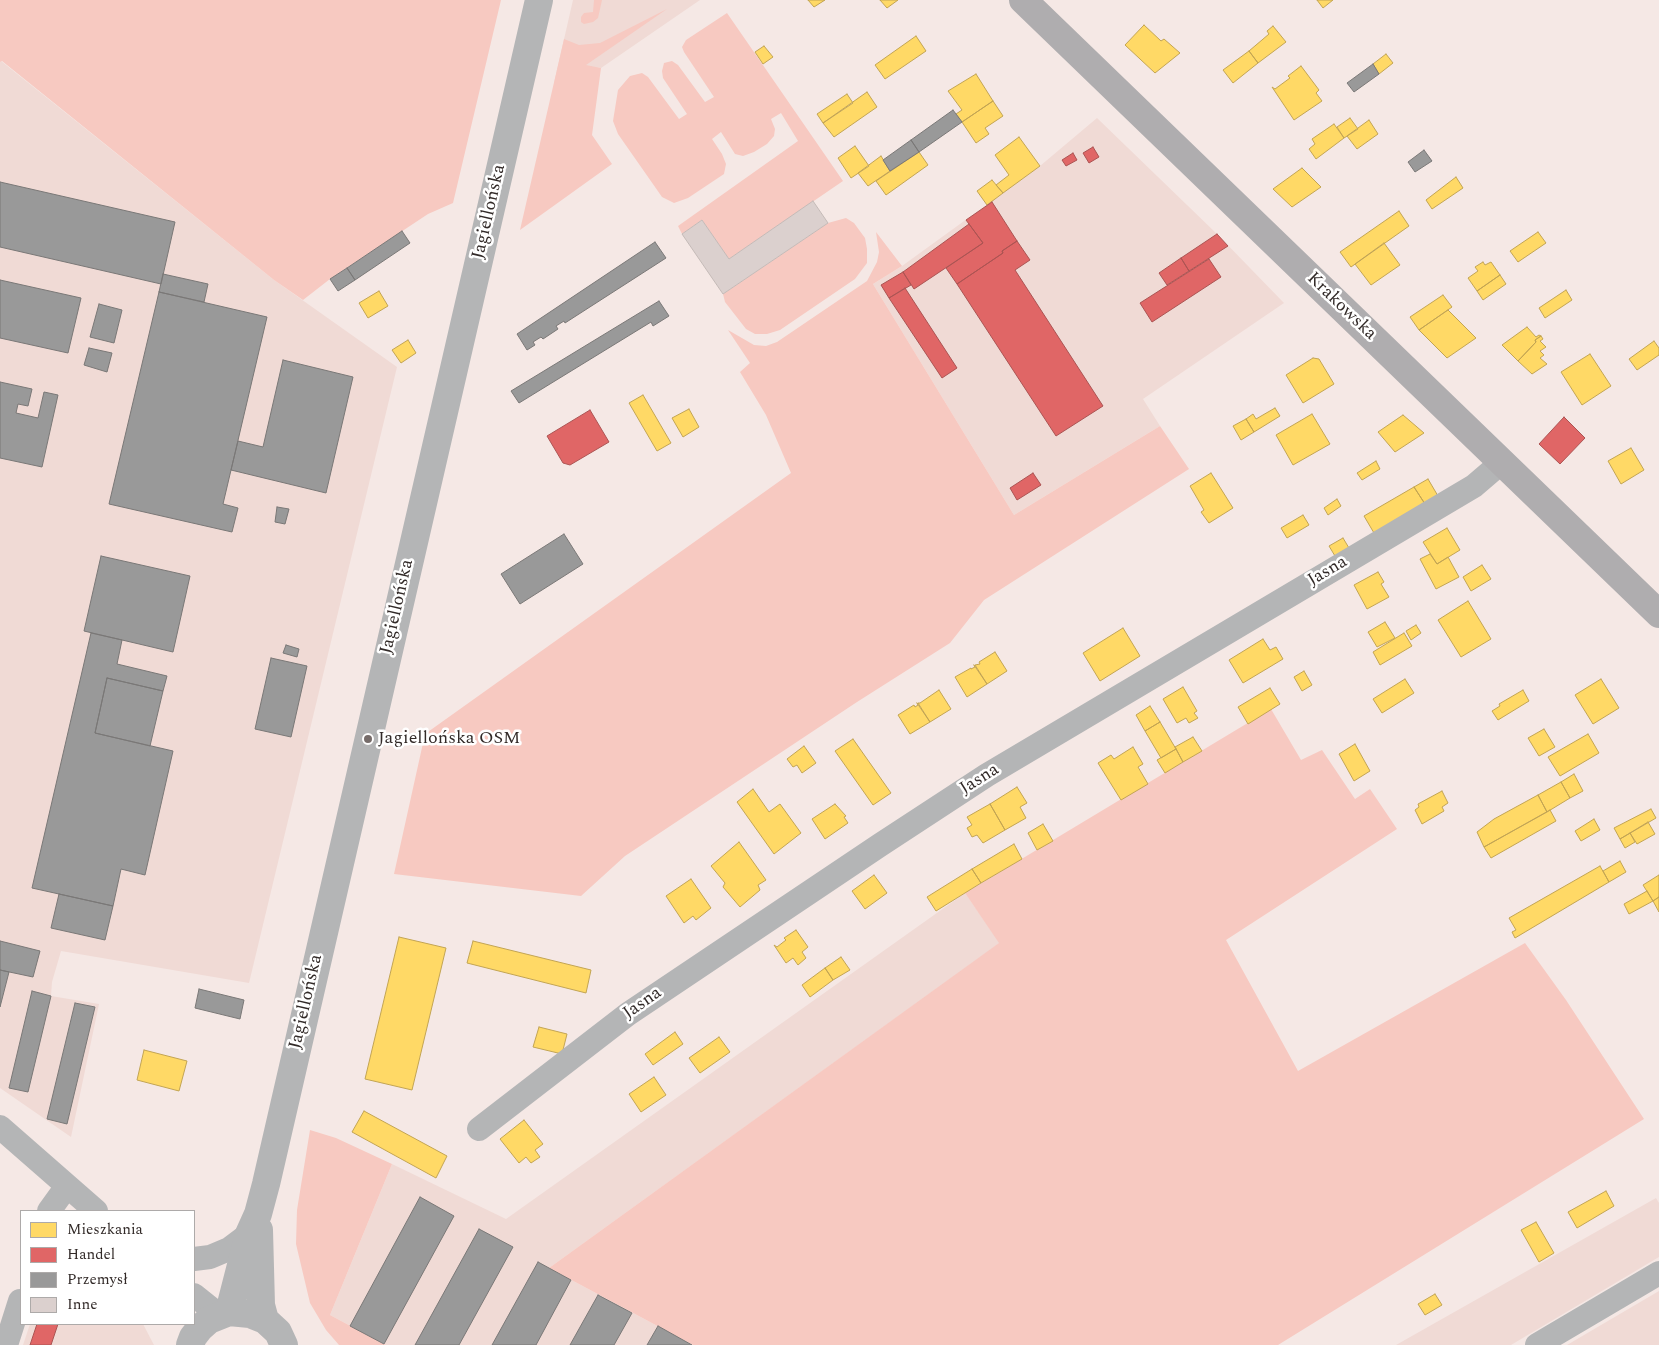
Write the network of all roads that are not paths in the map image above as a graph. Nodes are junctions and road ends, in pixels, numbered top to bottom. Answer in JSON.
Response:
{"nodes":[{"id":1,"x":539,"y":0,"type":"edge"},
{"id":2,"x":1023,"y":0,"type":"edge"},
{"id":3,"x":1502,"y":462,"type":"junction"},
{"id":4,"x":1659,"y":614,"type":"edge"},
{"id":5,"x":0,"y":1128,"type":"edge"},
{"id":6,"x":479,"y":1129,"type":"dead end"},
{"id":7,"x":67,"y":1186,"type":"junction"},
{"id":8,"x":50,"y":1210,"type":"edge"},
{"id":9,"x":95,"y":1210,"type":"edge"},
{"id":10,"x":254,"y":1224,"type":"junction"},
{"id":11,"x":195,"y":1259,"type":"edge"},
{"id":12,"x":1659,"y":1273,"type":"edge"},
{"id":13,"x":195,"y":1296,"type":"edge"},
{"id":14,"x":14,"y":1298,"type":"edge"},
{"id":15,"x":224,"y":1314,"type":"junction"},
{"id":16,"x":265,"y":1320,"type":"junction"},
{"id":17,"x":189,"y":1335,"type":"edge"},
{"id":18,"x":6,"y":1345,"type":"edge"},
{"id":19,"x":284,"y":1345,"type":"edge"},
{"id":20,"x":1536,"y":1345,"type":"edge"}],
"edges":[{"from":1,"to":10,"type":"street","name":"Jagiellońska"},
{"from":2,"to":3,"type":"main road","name":"Krakowska"},
{"from":3,"to":4,"type":"main road","name":"Krakowska"},
{"from":3,"to":6,"type":"street","name":"Jasna"},
{"from":5,"to":7,"type":"street"},
{"from":7,"to":8,"type":"street"},
{"from":7,"to":9,"type":"street"},
{"from":10,"to":11,"type":"street"},
{"from":10,"to":15,"type":"street","name":"Jagiellońska"},
{"from":10,"to":16,"type":"street","name":"Jagiellońska"},
{"from":12,"to":20,"type":"street"},
{"from":13,"to":15,"type":"street"},
{"from":14,"to":18,"type":"street"},
{"from":15,"to":16,"type":"street"},
{"from":15,"to":17,"type":"street"},
{"from":16,"to":19,"type":"street"}]}
